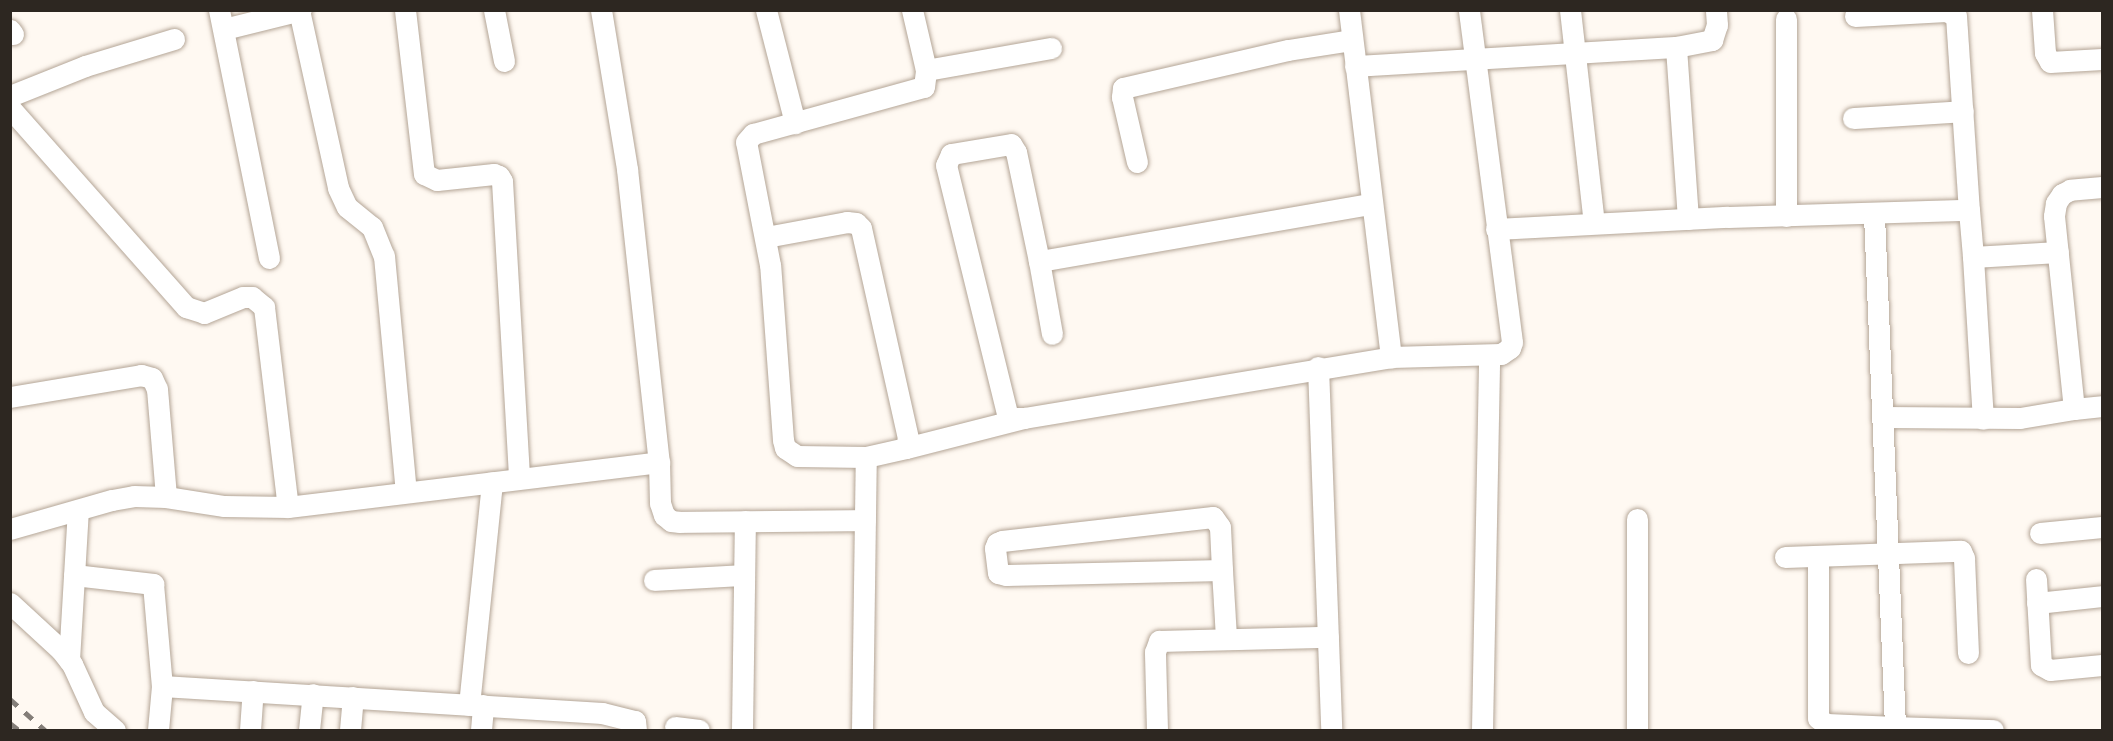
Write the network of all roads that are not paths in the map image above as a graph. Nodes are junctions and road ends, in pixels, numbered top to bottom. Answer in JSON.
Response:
{"nodes":[{"id":1,"x":405,"y":10,"type":"edge"},
{"id":2,"x":494,"y":10,"type":"edge"},
{"id":3,"x":601,"y":10,"type":"edge"},
{"id":4,"x":766,"y":10,"type":"edge"},
{"id":5,"x":912,"y":10,"type":"edge"},
{"id":6,"x":1349,"y":10,"type":"edge"},
{"id":7,"x":1469,"y":10,"type":"edge"},
{"id":8,"x":1570,"y":10,"type":"edge"},
{"id":9,"x":1716,"y":10,"type":"edge"},
{"id":10,"x":2042,"y":10,"type":"edge"},
{"id":11,"x":300,"y":11,"type":"edge"},
{"id":12,"x":1855,"y":16,"type":"dead end"},
{"id":13,"x":221,"y":20,"type":"edge"},
{"id":14,"x":1786,"y":20,"type":"dead end"},
{"id":15,"x":174,"y":39,"type":"dead end"},
{"id":16,"x":1352,"y":40,"type":"junction"},
{"id":17,"x":1676,"y":47,"type":"junction"},
{"id":18,"x":1051,"y":48,"type":"dead end"},
{"id":19,"x":1575,"y":54,"type":"junction"},
{"id":20,"x":2103,"y":58,"type":"edge"},
{"id":21,"x":1474,"y":60,"type":"junction"},
{"id":22,"x":504,"y":61,"type":"dead end"},
{"id":23,"x":1355,"y":66,"type":"junction"},
{"id":24,"x":926,"y":70,"type":"junction"},
{"id":25,"x":10,"y":96,"type":"edge"},
{"id":26,"x":10,"y":108,"type":"edge"},
{"id":27,"x":1963,"y":111,"type":"junction"},
{"id":28,"x":1853,"y":118,"type":"dead end"},
{"id":29,"x":795,"y":123,"type":"junction"},
{"id":30,"x":1137,"y":162,"type":"dead end"},
{"id":31,"x":2103,"y":187,"type":"edge"},
{"id":32,"x":1370,"y":204,"type":"junction"},
{"id":33,"x":1969,"y":210,"type":"junction"},
{"id":34,"x":1875,"y":215,"type":"junction"},
{"id":35,"x":1786,"y":216,"type":"junction"},
{"id":36,"x":1688,"y":219,"type":"junction"},
{"id":37,"x":1594,"y":223,"type":"junction"},
{"id":38,"x":1496,"y":229,"type":"junction"},
{"id":39,"x":766,"y":237,"type":"junction"},
{"id":40,"x":2058,"y":252,"type":"junction"},
{"id":41,"x":1973,"y":257,"type":"junction"},
{"id":42,"x":269,"y":258,"type":"dead end"},
{"id":43,"x":1039,"y":261,"type":"junction"},
{"id":44,"x":1052,"y":334,"type":"dead end"},
{"id":45,"x":1489,"y":355,"type":"junction"},
{"id":46,"x":1391,"y":357,"type":"junction"},
{"id":47,"x":1318,"y":367,"type":"junction"},
{"id":48,"x":10,"y":397,"type":"edge"},
{"id":49,"x":2103,"y":406,"type":"edge"},
{"id":50,"x":2074,"y":410,"type":"junction"},
{"id":51,"x":1883,"y":417,"type":"junction"},
{"id":52,"x":1024,"y":418,"type":"junction"},
{"id":53,"x":1983,"y":419,"type":"junction"},
{"id":54,"x":906,"y":448,"type":"junction"},
{"id":55,"x":866,"y":457,"type":"junction"},
{"id":56,"x":659,"y":462,"type":"junction"},
{"id":57,"x":519,"y":478,"type":"junction"},
{"id":58,"x":492,"y":482,"type":"junction"},
{"id":59,"x":406,"y":492,"type":"junction"},
{"id":60,"x":166,"y":497,"type":"junction"},
{"id":61,"x":288,"y":507,"type":"junction"},
{"id":62,"x":78,"y":510,"type":"junction"},
{"id":63,"x":1637,"y":519,"type":"dead end"},
{"id":64,"x":865,"y":520,"type":"junction"},
{"id":65,"x":745,"y":521,"type":"junction"},
{"id":66,"x":2103,"y":527,"type":"edge"},
{"id":67,"x":10,"y":529,"type":"edge"},
{"id":68,"x":2040,"y":533,"type":"dead end"},
{"id":69,"x":1887,"y":552,"type":"junction"},
{"id":70,"x":1818,"y":556,"type":"junction"},
{"id":71,"x":1785,"y":557,"type":"dead end"},
{"id":72,"x":1222,"y":570,"type":"junction"},
{"id":73,"x":74,"y":574,"type":"junction"},
{"id":74,"x":744,"y":575,"type":"junction"},
{"id":75,"x":2036,"y":579,"type":"dead end"},
{"id":76,"x":654,"y":580,"type":"dead end"},
{"id":77,"x":2103,"y":596,"type":"edge"},
{"id":78,"x":10,"y":603,"type":"edge"},
{"id":79,"x":2037,"y":603,"type":"junction"},
{"id":80,"x":1328,"y":637,"type":"junction"},
{"id":81,"x":1226,"y":638,"type":"junction"},
{"id":82,"x":1968,"y":653,"type":"dead end"},
{"id":83,"x":69,"y":660,"type":"junction"},
{"id":84,"x":2103,"y":665,"type":"edge"},
{"id":85,"x":162,"y":686,"type":"junction"},
{"id":86,"x":253,"y":691,"type":"junction"},
{"id":87,"x":313,"y":694,"type":"junction"},
{"id":88,"x":353,"y":697,"type":"junction"},
{"id":89,"x":476,"y":705,"type":"junction"},
{"id":90,"x":675,"y":727,"type":"dead end"},
{"id":91,"x":1895,"y":727,"type":"junction"},
{"id":92,"x":115,"y":730,"type":"edge"},
{"id":93,"x":158,"y":730,"type":"edge"},
{"id":94,"x":250,"y":730,"type":"edge"},
{"id":95,"x":309,"y":730,"type":"edge"},
{"id":96,"x":350,"y":730,"type":"edge"},
{"id":97,"x":481,"y":730,"type":"edge"},
{"id":98,"x":636,"y":730,"type":"edge"},
{"id":99,"x":699,"y":730,"type":"edge"},
{"id":100,"x":742,"y":730,"type":"edge"},
{"id":101,"x":862,"y":730,"type":"edge"},
{"id":102,"x":1156,"y":730,"type":"edge"},
{"id":103,"x":1331,"y":730,"type":"edge"},
{"id":104,"x":1482,"y":730,"type":"edge"},
{"id":105,"x":1637,"y":730,"type":"edge"},
{"id":106,"x":1993,"y":730,"type":"edge"}],
"edges":[{"from":1,"to":57,"type":"street"},
{"from":2,"to":22,"type":"street"},
{"from":3,"to":56,"type":"street"},
{"from":4,"to":29,"type":"street"},
{"from":5,"to":24,"type":"street"},
{"from":6,"to":16,"type":"street"},
{"from":7,"to":21,"type":"street"},
{"from":8,"to":19,"type":"street"},
{"from":9,"to":17,"type":"street"},
{"from":10,"to":20,"type":"street"},
{"from":11,"to":13,"type":"street"},
{"from":11,"to":59,"type":"street"},
{"from":12,"to":27,"type":"street"},
{"from":13,"to":42,"type":"street"},
{"from":14,"to":35,"type":"street"},
{"from":15,"to":25,"type":"street"},
{"from":16,"to":23,"type":"street"},
{"from":16,"to":30,"type":"street"},
{"from":17,"to":19,"type":"street"},
{"from":17,"to":36,"type":"street"},
{"from":18,"to":24,"type":"street"},
{"from":19,"to":21,"type":"street"},
{"from":19,"to":37,"type":"street"},
{"from":21,"to":23,"type":"street"},
{"from":21,"to":38,"type":"street"},
{"from":23,"to":32,"type":"street"},
{"from":24,"to":29,"type":"street"},
{"from":26,"to":61,"type":"street"},
{"from":27,"to":28,"type":"street"},
{"from":27,"to":33,"type":"street"},
{"from":29,"to":39,"type":"street"},
{"from":31,"to":40,"type":"street"},
{"from":32,"to":43,"type":"street"},
{"from":32,"to":46,"type":"street"},
{"from":33,"to":34,"type":"street"},
{"from":33,"to":41,"type":"street"},
{"from":34,"to":35,"type":"street"},
{"from":34,"to":51,"type":"street"},
{"from":35,"to":36,"type":"street"},
{"from":36,"to":37,"type":"street"},
{"from":37,"to":38,"type":"street"},
{"from":38,"to":45,"type":"street"},
{"from":39,"to":54,"type":"street"},
{"from":39,"to":55,"type":"street"},
{"from":40,"to":41,"type":"street"},
{"from":40,"to":50,"type":"street"},
{"from":41,"to":53,"type":"street"},
{"from":43,"to":44,"type":"street"},
{"from":43,"to":52,"type":"street"},
{"from":45,"to":46,"type":"street"},
{"from":45,"to":104,"type":"street"},
{"from":46,"to":47,"type":"street"},
{"from":47,"to":52,"type":"street"},
{"from":47,"to":80,"type":"street"},
{"from":48,"to":60,"type":"street"},
{"from":49,"to":50,"type":"street"},
{"from":50,"to":53,"type":"street"},
{"from":51,"to":53,"type":"street"},
{"from":51,"to":69,"type":"street"},
{"from":52,"to":54,"type":"street"},
{"from":54,"to":55,"type":"street"},
{"from":55,"to":64,"type":"street"},
{"from":56,"to":57,"type":"street"},
{"from":56,"to":65,"type":"street"},
{"from":57,"to":58,"type":"street"},
{"from":58,"to":59,"type":"street"},
{"from":58,"to":89,"type":"street"},
{"from":59,"to":61,"type":"street"},
{"from":60,"to":61,"type":"street"},
{"from":60,"to":62,"type":"street"},
{"from":62,"to":67,"type":"street"},
{"from":62,"to":73,"type":"street"},
{"from":63,"to":105,"type":"street"},
{"from":64,"to":65,"type":"street"},
{"from":64,"to":101,"type":"street"},
{"from":65,"to":74,"type":"street"},
{"from":66,"to":68,"type":"street"},
{"from":69,"to":70,"type":"street"},
{"from":69,"to":82,"type":"street"},
{"from":69,"to":91,"type":"street"},
{"from":70,"to":71,"type":"street"},
{"from":70,"to":91,"type":"street"},
{"from":72,"to":72,"type":"street"},
{"from":72,"to":81,"type":"street"},
{"from":73,"to":83,"type":"street"},
{"from":73,"to":85,"type":"street"},
{"from":74,"to":76,"type":"street"},
{"from":74,"to":100,"type":"street"},
{"from":75,"to":79,"type":"street"},
{"from":77,"to":79,"type":"street"},
{"from":78,"to":83,"type":"street"},
{"from":79,"to":84,"type":"street"},
{"from":80,"to":81,"type":"street"},
{"from":80,"to":103,"type":"street"},
{"from":81,"to":102,"type":"street"},
{"from":83,"to":92,"type":"street"},
{"from":85,"to":86,"type":"street"},
{"from":85,"to":93,"type":"street"},
{"from":86,"to":87,"type":"street"},
{"from":86,"to":94,"type":"street"},
{"from":87,"to":88,"type":"street"},
{"from":87,"to":95,"type":"street"},
{"from":88,"to":89,"type":"street"},
{"from":88,"to":96,"type":"street"},
{"from":89,"to":97,"type":"street"},
{"from":89,"to":98,"type":"street"},
{"from":90,"to":99,"type":"street"},
{"from":91,"to":106,"type":"street"}]}
